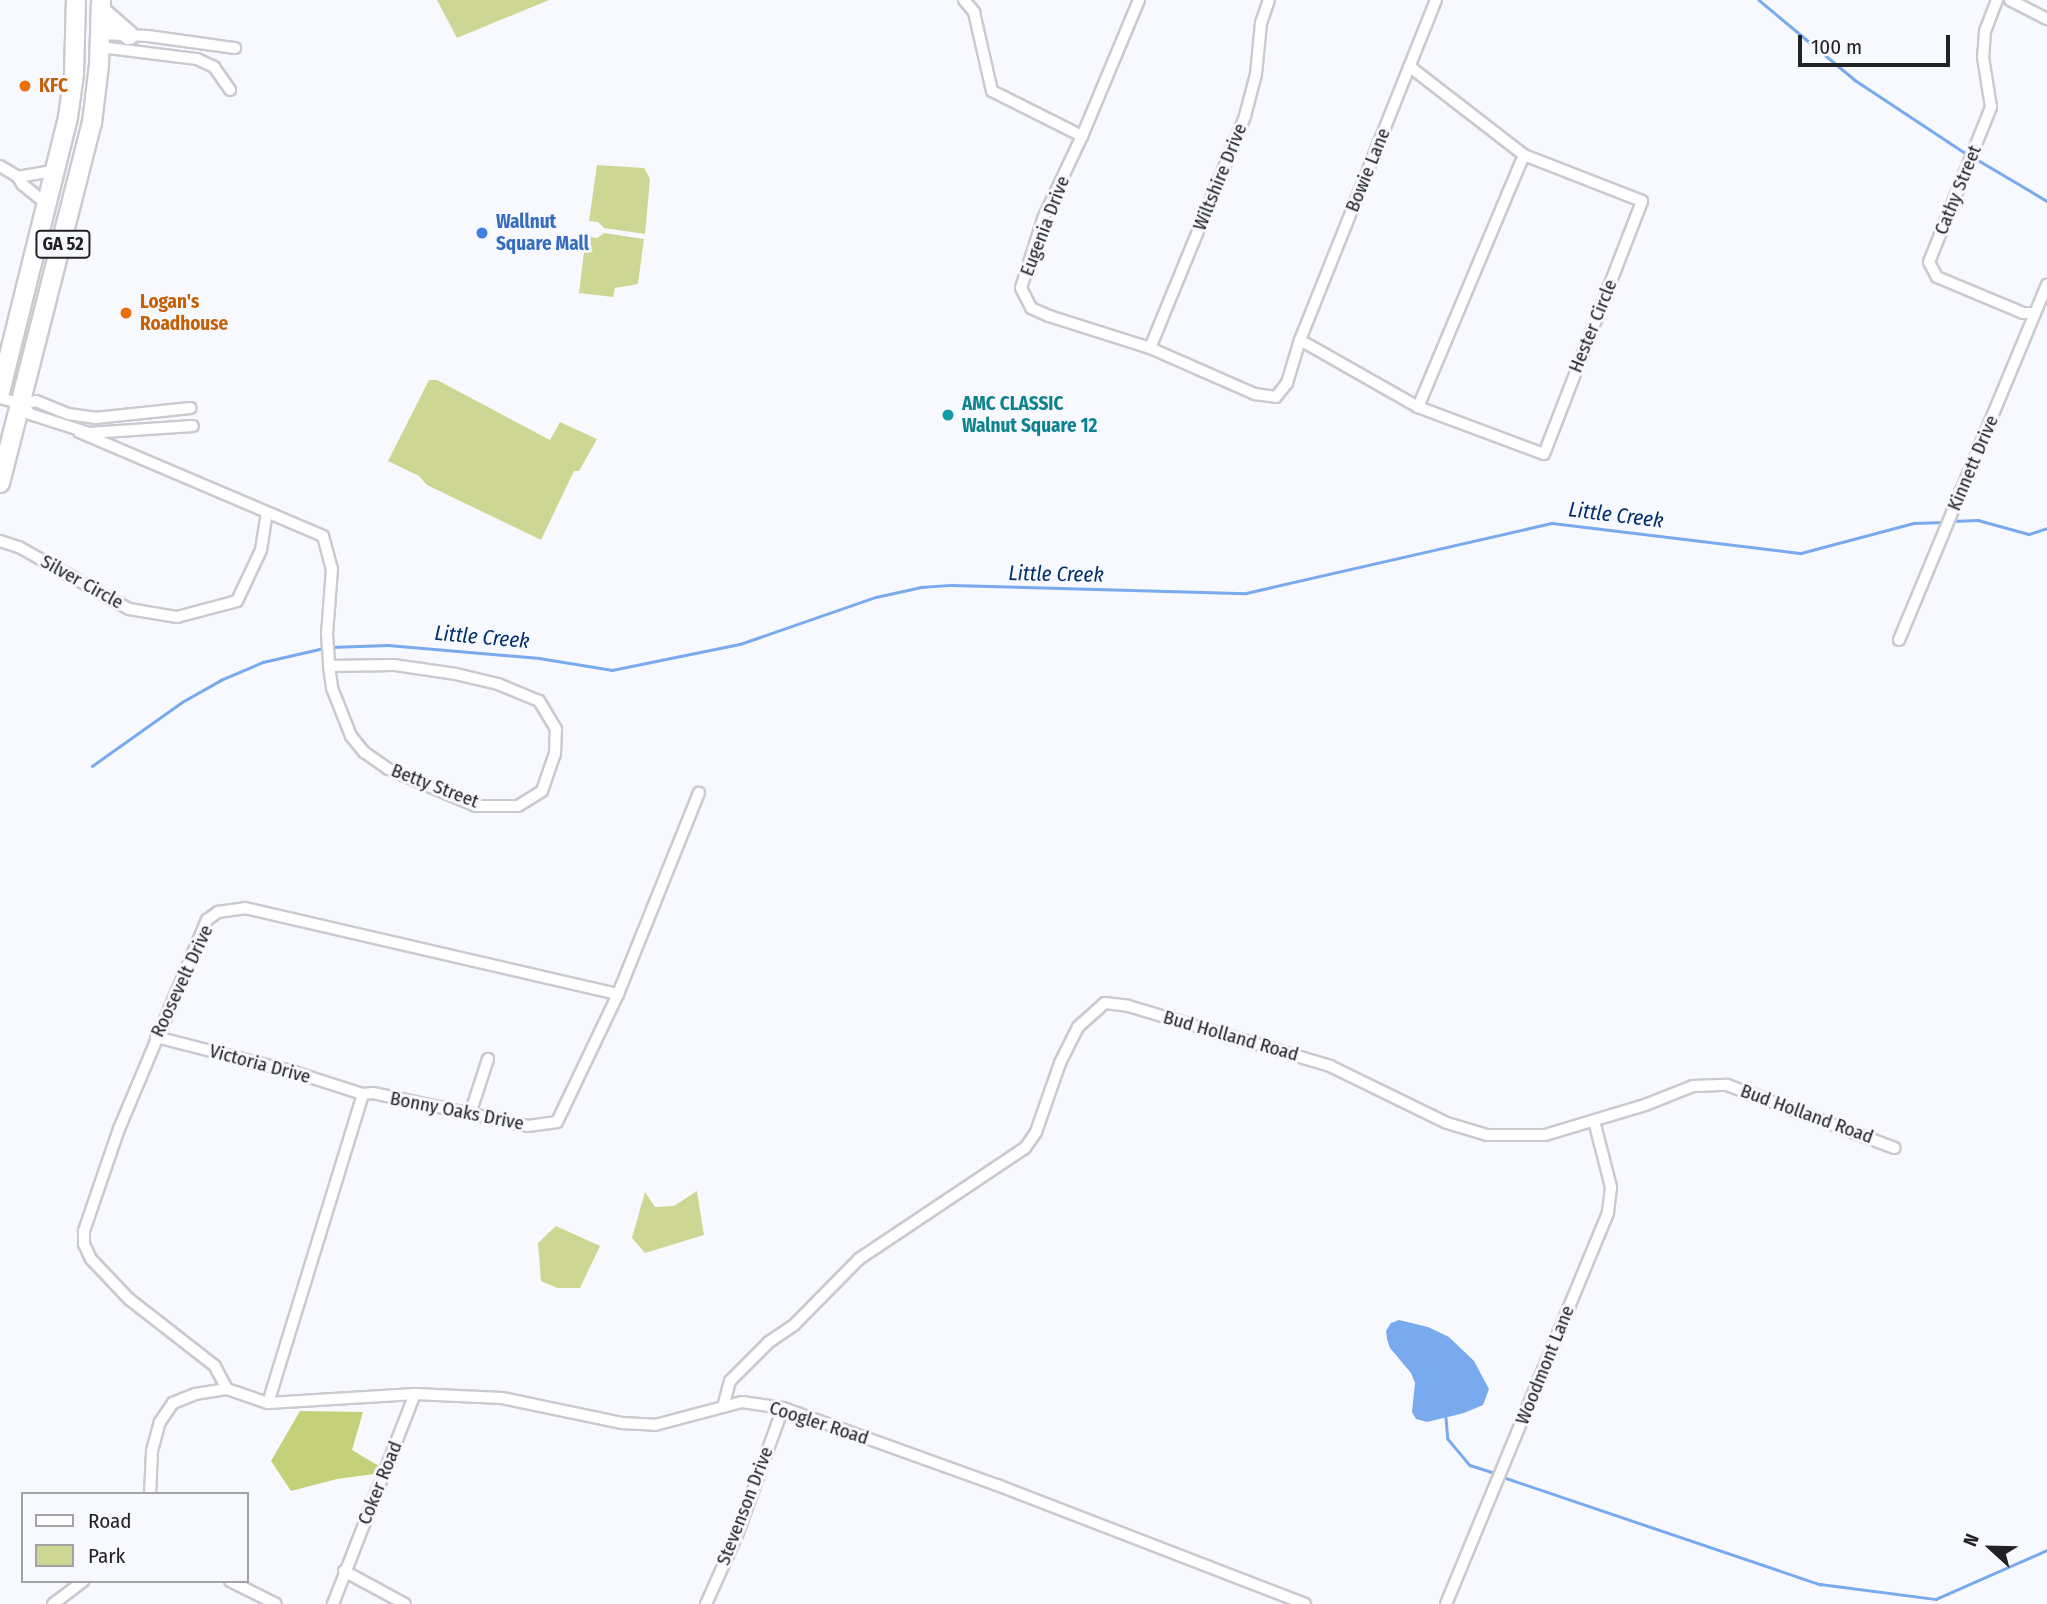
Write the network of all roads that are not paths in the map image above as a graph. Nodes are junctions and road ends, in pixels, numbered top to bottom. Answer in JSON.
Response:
{"nodes":[{"id":1,"x":76,"y":0,"type":"edge"},
{"id":2,"x":964,"y":0,"type":"edge"},
{"id":3,"x":1139,"y":0,"type":"edge"},
{"id":4,"x":1269,"y":0,"type":"edge"},
{"id":5,"x":1436,"y":0,"type":"edge"},
{"id":6,"x":1997,"y":0,"type":"edge"},
{"id":7,"x":2010,"y":0,"type":"edge"},
{"id":8,"x":101,"y":5,"type":"edge"},
{"id":9,"x":2047,"y":19,"type":"edge"},
{"id":10,"x":129,"y":35,"type":"junction"},
{"id":11,"x":100,"y":40,"type":"junction"},
{"id":12,"x":235,"y":48,"type":"dead end"},
{"id":13,"x":1409,"y":66,"type":"junction"},
{"id":14,"x":230,"y":90,"type":"dead end"},
{"id":15,"x":1082,"y":136,"type":"junction"},
{"id":16,"x":1524,"y":155,"type":"junction"},
{"id":17,"x":0,"y":166,"type":"edge"},
{"id":18,"x":57,"y":170,"type":"junction"},
{"id":19,"x":18,"y":177,"type":"junction"},
{"id":20,"x":48,"y":205,"type":"junction"},
{"id":21,"x":2047,"y":285,"type":"edge"},
{"id":22,"x":2035,"y":313,"type":"junction"},
{"id":23,"x":1300,"y":340,"type":"junction"},
{"id":24,"x":1150,"y":348,"type":"junction"},
{"id":25,"x":0,"y":392,"type":"edge"},
{"id":26,"x":0,"y":398,"type":"edge"},
{"id":27,"x":22,"y":404,"type":"junction"},
{"id":28,"x":1418,"y":407,"type":"junction"},
{"id":29,"x":190,"y":408,"type":"dead end"},
{"id":30,"x":193,"y":426,"type":"dead end"},
{"id":31,"x":79,"y":432,"type":"junction"},
{"id":32,"x":0,"y":483,"type":"edge"},
{"id":33,"x":267,"y":512,"type":"junction"},
{"id":34,"x":0,"y":541,"type":"edge"},
{"id":35,"x":1899,"y":640,"type":"dead end"},
{"id":36,"x":329,"y":666,"type":"junction"},
{"id":37,"x":699,"y":793,"type":"dead end"},
{"id":38,"x":618,"y":994,"type":"junction"},
{"id":39,"x":156,"y":1037,"type":"junction"},
{"id":40,"x":488,"y":1059,"type":"dead end"},
{"id":41,"x":363,"y":1094,"type":"junction"},
{"id":42,"x":470,"y":1114,"type":"junction"},
{"id":43,"x":1594,"y":1121,"type":"junction"},
{"id":44,"x":1895,"y":1148,"type":"dead end"},
{"id":45,"x":227,"y":1390,"type":"junction"},
{"id":46,"x":415,"y":1394,"type":"junction"},
{"id":47,"x":268,"y":1403,"type":"junction"},
{"id":48,"x":723,"y":1407,"type":"junction"},
{"id":49,"x":783,"y":1408,"type":"junction"},
{"id":50,"x":150,"y":1492,"type":"edge"},
{"id":51,"x":344,"y":1571,"type":"junction"},
{"id":52,"x":80,"y":1583,"type":"edge"},
{"id":53,"x":225,"y":1583,"type":"edge"},
{"id":54,"x":234,"y":1583,"type":"edge"},
{"id":55,"x":53,"y":1604,"type":"edge"},
{"id":56,"x":262,"y":1604,"type":"edge"},
{"id":57,"x":276,"y":1604,"type":"edge"},
{"id":58,"x":333,"y":1604,"type":"edge"},
{"id":59,"x":405,"y":1604,"type":"edge"},
{"id":60,"x":706,"y":1604,"type":"edge"},
{"id":61,"x":1305,"y":1604,"type":"edge"},
{"id":62,"x":1446,"y":1604,"type":"edge"}],
"edges":[{"from":1,"to":18,"type":"main road","number":"GA 52"},
{"from":2,"to":15,"type":"street"},
{"from":3,"to":15,"type":"street","name":"Eugenia Drive"},
{"from":4,"to":24,"type":"street","name":"Wiltshire Drive"},
{"from":5,"to":13,"type":"street","name":"Bowie Lane"},
{"from":6,"to":22,"type":"street","name":"Cathy Street"},
{"from":7,"to":9,"type":"street"},
{"from":8,"to":10,"type":"main road"},
{"from":8,"to":11,"type":"main road","number":"GA 52"},
{"from":10,"to":11,"type":"street"},
{"from":10,"to":12,"type":"street"},
{"from":11,"to":14,"type":"street"},
{"from":11,"to":27,"type":"main road","number":"GA 52"},
{"from":13,"to":16,"type":"street","name":"Hester Circle"},
{"from":13,"to":23,"type":"street","name":"Bowie Lane"},
{"from":15,"to":24,"type":"street","name":"Eugenia Drive"},
{"from":16,"to":28,"type":"street"},
{"from":16,"to":28,"type":"street","name":"Hester Circle"},
{"from":17,"to":19,"type":"street"},
{"from":18,"to":19,"type":"street"},
{"from":18,"to":20,"type":"main road","number":"GA 52"},
{"from":19,"to":20,"type":"street"},
{"from":20,"to":25,"type":"main road","number":"GA 52"},
{"from":21,"to":22,"type":"street","name":"Kinnett Drive"},
{"from":22,"to":35,"type":"street","name":"Kinnett Drive"},
{"from":23,"to":24,"type":"street","name":"Eugenia Drive"},
{"from":23,"to":28,"type":"street","name":"Hester Circle"},
{"from":26,"to":27,"type":"street"},
{"from":27,"to":29,"type":"street"},
{"from":27,"to":31,"type":"street","name":"Betty Street"},
{"from":27,"to":32,"type":"main road","number":"GA 52"},
{"from":30,"to":31,"type":"street"},
{"from":31,"to":33,"type":"street","name":"Betty Street"},
{"from":33,"to":34,"type":"street","name":"Silver Circle"},
{"from":33,"to":36,"type":"street","name":"Betty Street"},
{"from":36,"to":36,"type":"street","name":"Betty Street"},
{"from":37,"to":38,"type":"street","name":"Bonny Oaks Drive"},
{"from":38,"to":39,"type":"street","name":"Roosevelt Drive"},
{"from":38,"to":42,"type":"street","name":"Bonny Oaks Drive"},
{"from":39,"to":41,"type":"street","name":"Victoria Drive"},
{"from":39,"to":45,"type":"street","name":"Roosevelt Drive"},
{"from":40,"to":42,"type":"street"},
{"from":41,"to":42,"type":"street","name":"Bonny Oaks Drive"},
{"from":41,"to":47,"type":"street","name":"Bonny Oaks Drive"},
{"from":43,"to":44,"type":"street","name":"Bud Holland Road"},
{"from":43,"to":48,"type":"street","name":"Bud Holland Road"},
{"from":43,"to":62,"type":"street","name":"Woodmont Lane"},
{"from":45,"to":47,"type":"street","name":"Coogler Road"},
{"from":45,"to":50,"type":"street"},
{"from":46,"to":47,"type":"street","name":"Coogler Road"},
{"from":46,"to":48,"type":"street","name":"Coogler Road"},
{"from":46,"to":51,"type":"street","name":"Coker Road"},
{"from":48,"to":49,"type":"street","name":"Coogler Road"},
{"from":49,"to":60,"type":"street","name":"Stevenson Drive"},
{"from":49,"to":61,"type":"street","name":"Coogler Road"},
{"from":51,"to":58,"type":"street","name":"Coker Road"},
{"from":51,"to":59,"type":"street"},
{"from":52,"to":55,"type":"street"},
{"from":53,"to":56,"type":"street"},
{"from":54,"to":57,"type":"street"}]}
